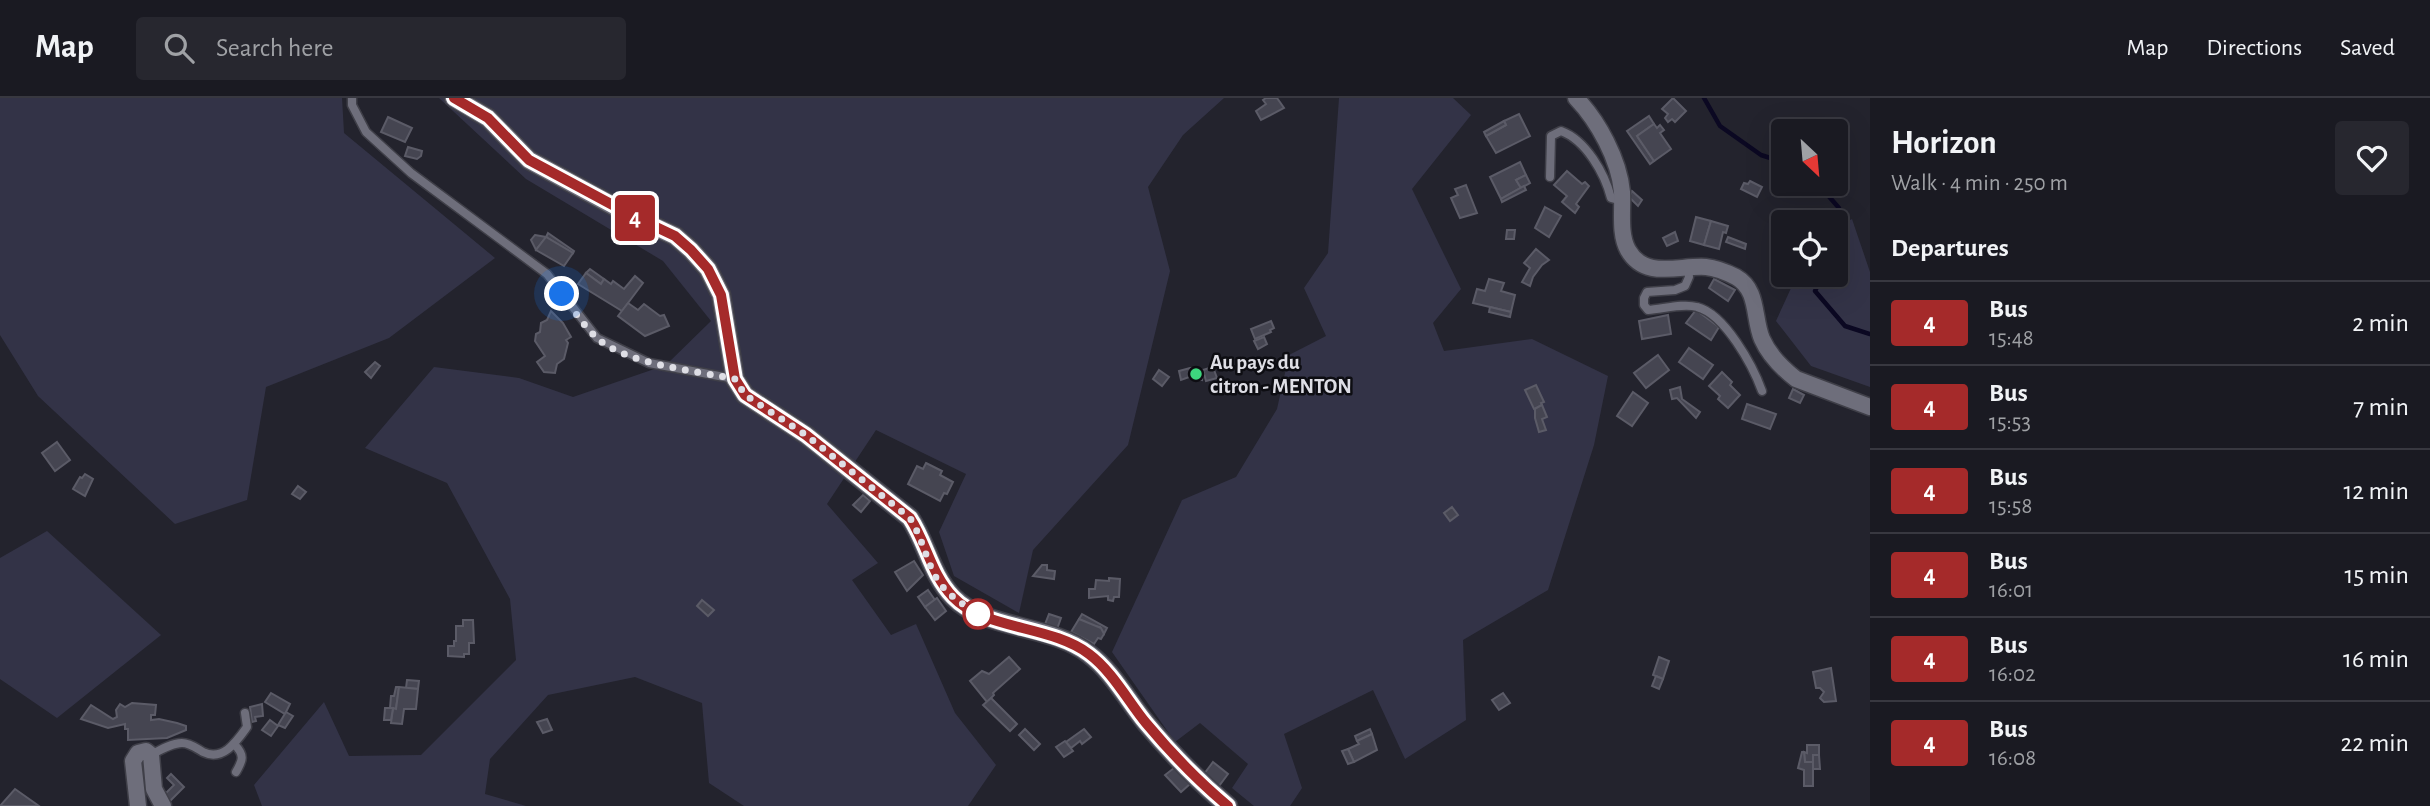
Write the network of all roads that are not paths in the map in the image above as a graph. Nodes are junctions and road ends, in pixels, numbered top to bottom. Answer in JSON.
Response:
{"nodes":[{"id":1,"x":352,"y":98,"type":"edge"},
{"id":2,"x":454,"y":98,"type":"edge"},
{"id":3,"x":1576,"y":98,"type":"edge"},
{"id":4,"x":1550,"y":177,"type":"dead end"},
{"id":5,"x":1622,"y":201,"type":"junction"},
{"id":6,"x":1688,"y":268,"type":"junction"},
{"id":7,"x":735,"y":379,"type":"junction"},
{"id":8,"x":1762,"y":391,"type":"dead end"},
{"id":9,"x":1870,"y":407,"type":"edge"},
{"id":10,"x":245,"y":713,"type":"dead end"},
{"id":11,"x":234,"y":744,"type":"junction"},
{"id":12,"x":151,"y":755,"type":"junction"},
{"id":13,"x":236,"y":772,"type":"dead end"},
{"id":14,"x":138,"y":806,"type":"edge"},
{"id":15,"x":163,"y":806,"type":"edge"},
{"id":16,"x":1228,"y":806,"type":"edge"}],
"edges":[{"from":1,"to":7,"type":"lane"},
{"from":2,"to":7,"type":"street"},
{"from":3,"to":5,"type":"street"},
{"from":4,"to":5,"type":"lane"},
{"from":5,"to":6,"type":"street"},
{"from":6,"to":8,"type":"lane"},
{"from":6,"to":9,"type":"street"},
{"from":7,"to":16,"type":"street"},
{"from":10,"to":11,"type":"lane"},
{"from":11,"to":12,"type":"lane"},
{"from":11,"to":13,"type":"lane"},
{"from":12,"to":14,"type":"street"},
{"from":12,"to":15,"type":"street"}]}
